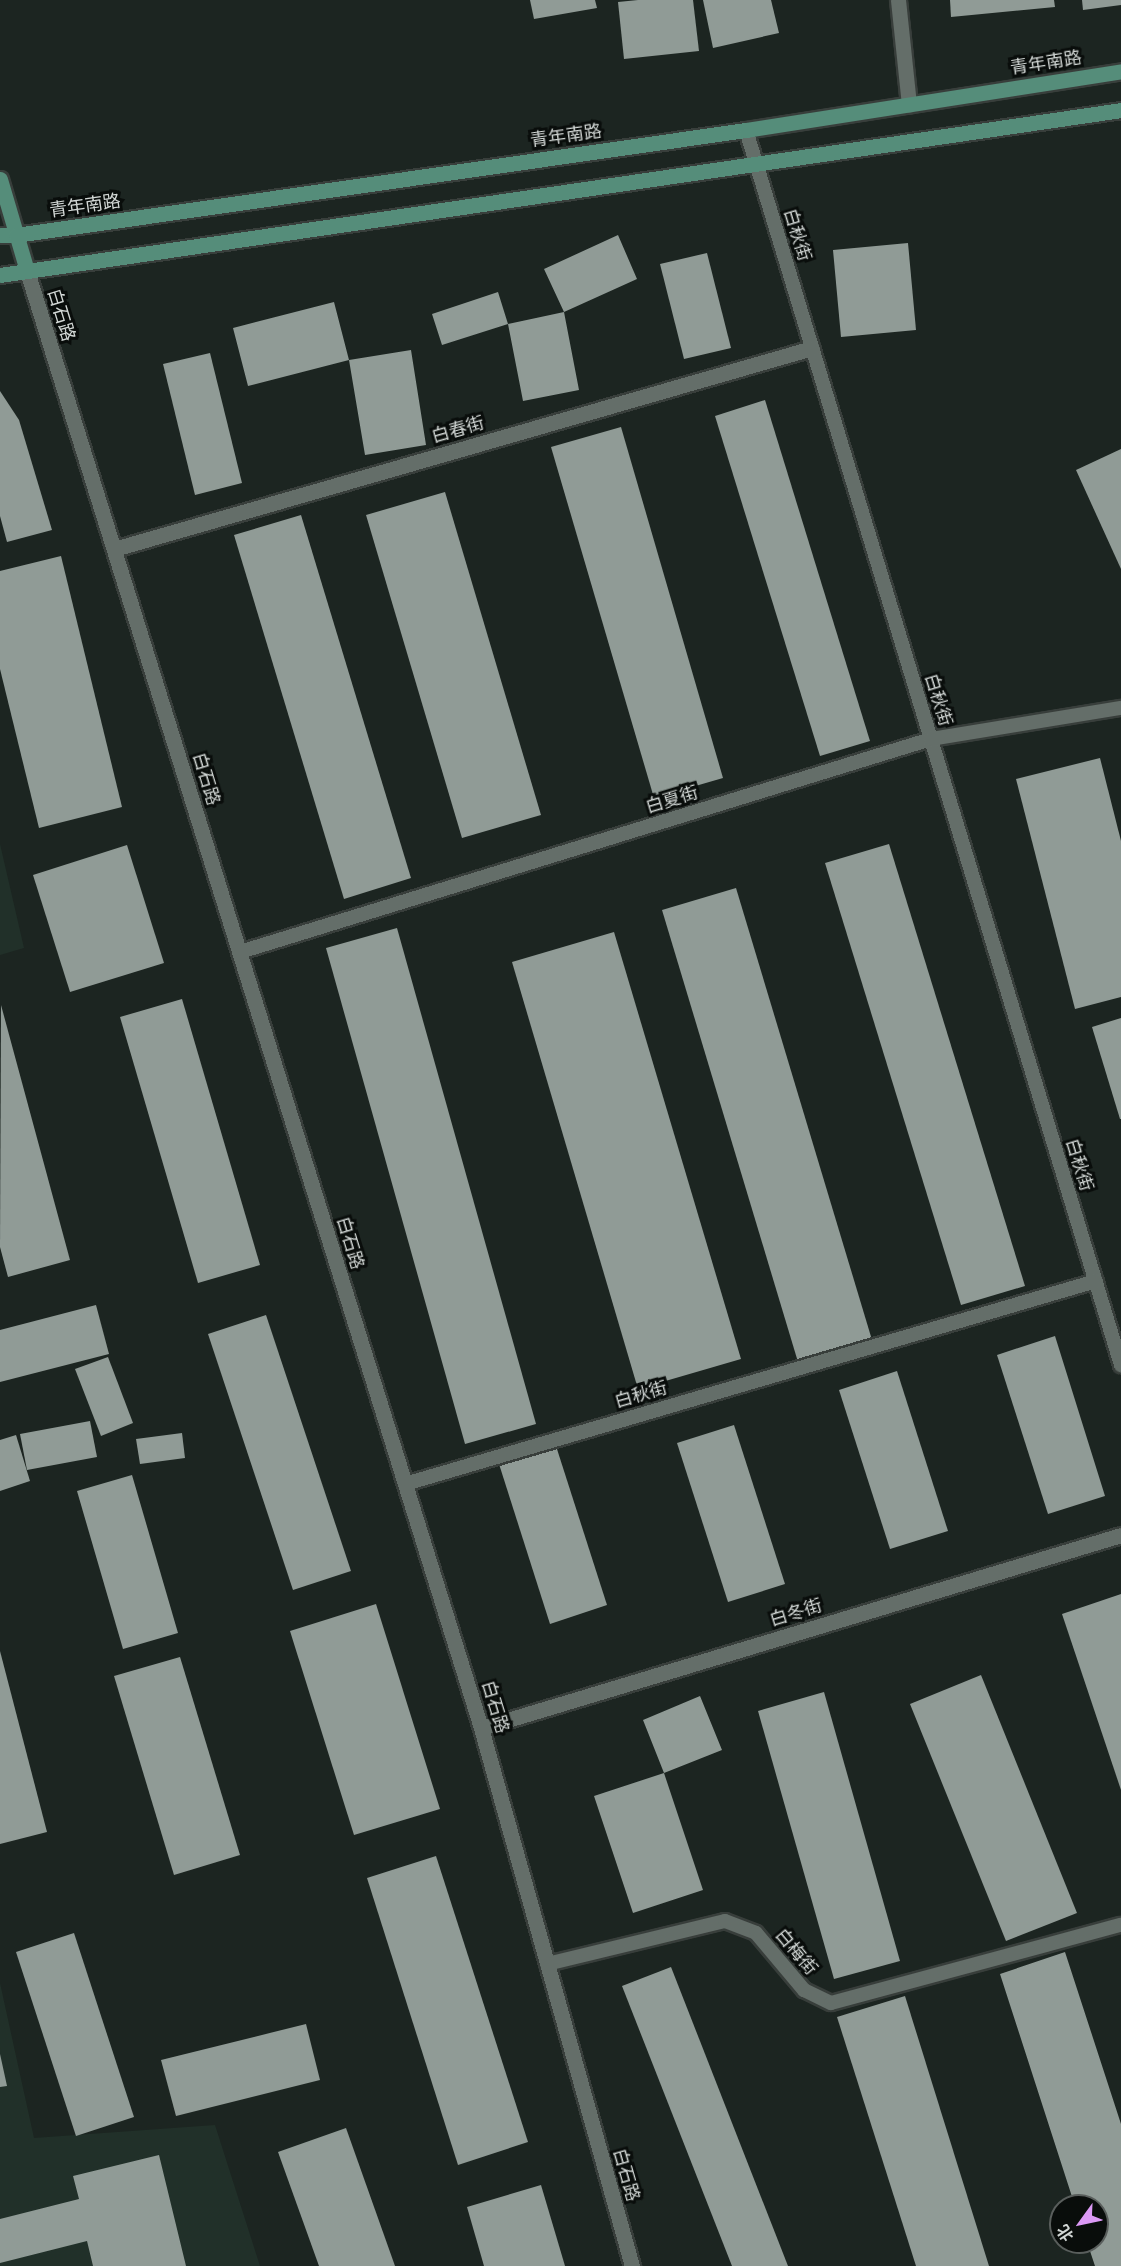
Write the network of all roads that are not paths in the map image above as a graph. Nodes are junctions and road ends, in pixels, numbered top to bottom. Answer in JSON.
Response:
{"nodes":[{"id":1,"x":898,"y":0,"type":"edge"},
{"id":2,"x":1121,"y":71,"type":"edge"},
{"id":3,"x":909,"y":104,"type":"junction"},
{"id":4,"x":1121,"y":110,"type":"edge"},
{"id":5,"x":746,"y":130,"type":"junction"},
{"id":6,"x":757,"y":165,"type":"junction"},
{"id":7,"x":0,"y":179,"type":"edge"},
{"id":8,"x":0,"y":235,"type":"edge"},
{"id":9,"x":16,"y":236,"type":"junction"},
{"id":10,"x":27,"y":271,"type":"junction"},
{"id":11,"x":0,"y":275,"type":"edge"},
{"id":12,"x":812,"y":348,"type":"junction"},
{"id":13,"x":114,"y":549,"type":"junction"},
{"id":14,"x":1121,"y":708,"type":"edge"},
{"id":15,"x":931,"y":739,"type":"junction"},
{"id":16,"x":240,"y":952,"type":"junction"},
{"id":17,"x":1096,"y":1281,"type":"junction"},
{"id":18,"x":1121,"y":1365,"type":"edge"},
{"id":19,"x":405,"y":1484,"type":"junction"},
{"id":20,"x":1121,"y":1535,"type":"edge"},
{"id":21,"x":481,"y":1728,"type":"junction"},
{"id":22,"x":1121,"y":1925,"type":"edge"},
{"id":23,"x":547,"y":1964,"type":"junction"},
{"id":24,"x":632,"y":2266,"type":"edge"}],
"edges":[{"from":1,"to":3,"type":"street"},
{"from":2,"to":3,"type":"main road","name":"青年南路"},
{"from":3,"to":5,"type":"main road","name":"青年南路"},
{"from":4,"to":6,"type":"main road"},
{"from":5,"to":6,"type":"lane","name":"白秋街"},
{"from":5,"to":9,"type":"main road","name":"青年南路"},
{"from":6,"to":10,"type":"main road"},
{"from":6,"to":12,"type":"lane","name":"白秋街"},
{"from":7,"to":9,"type":"main road","name":"白石路"},
{"from":8,"to":9,"type":"main road","name":"青年南路"},
{"from":9,"to":10,"type":"main road","name":"白石路"},
{"from":10,"to":11,"type":"main road"},
{"from":10,"to":13,"type":"street","name":"白石路"},
{"from":12,"to":13,"type":"street","name":"白春街"},
{"from":12,"to":15,"type":"lane","name":"白秋街"},
{"from":13,"to":16,"type":"street","name":"白石路"},
{"from":14,"to":15,"type":"lane","name":"白夏街"},
{"from":15,"to":16,"type":"lane","name":"白夏街"},
{"from":15,"to":17,"type":"lane","name":"白秋街"},
{"from":16,"to":19,"type":"street","name":"白石路"},
{"from":17,"to":18,"type":"lane","name":"白秋街"},
{"from":17,"to":19,"type":"lane","name":"白秋街"},
{"from":19,"to":21,"type":"street","name":"白石路"},
{"from":20,"to":21,"type":"street","name":"白冬街"},
{"from":21,"to":23,"type":"street","name":"白石路"},
{"from":22,"to":23,"type":"lane","name":"白梅街"},
{"from":23,"to":24,"type":"street","name":"白石路"}]}
